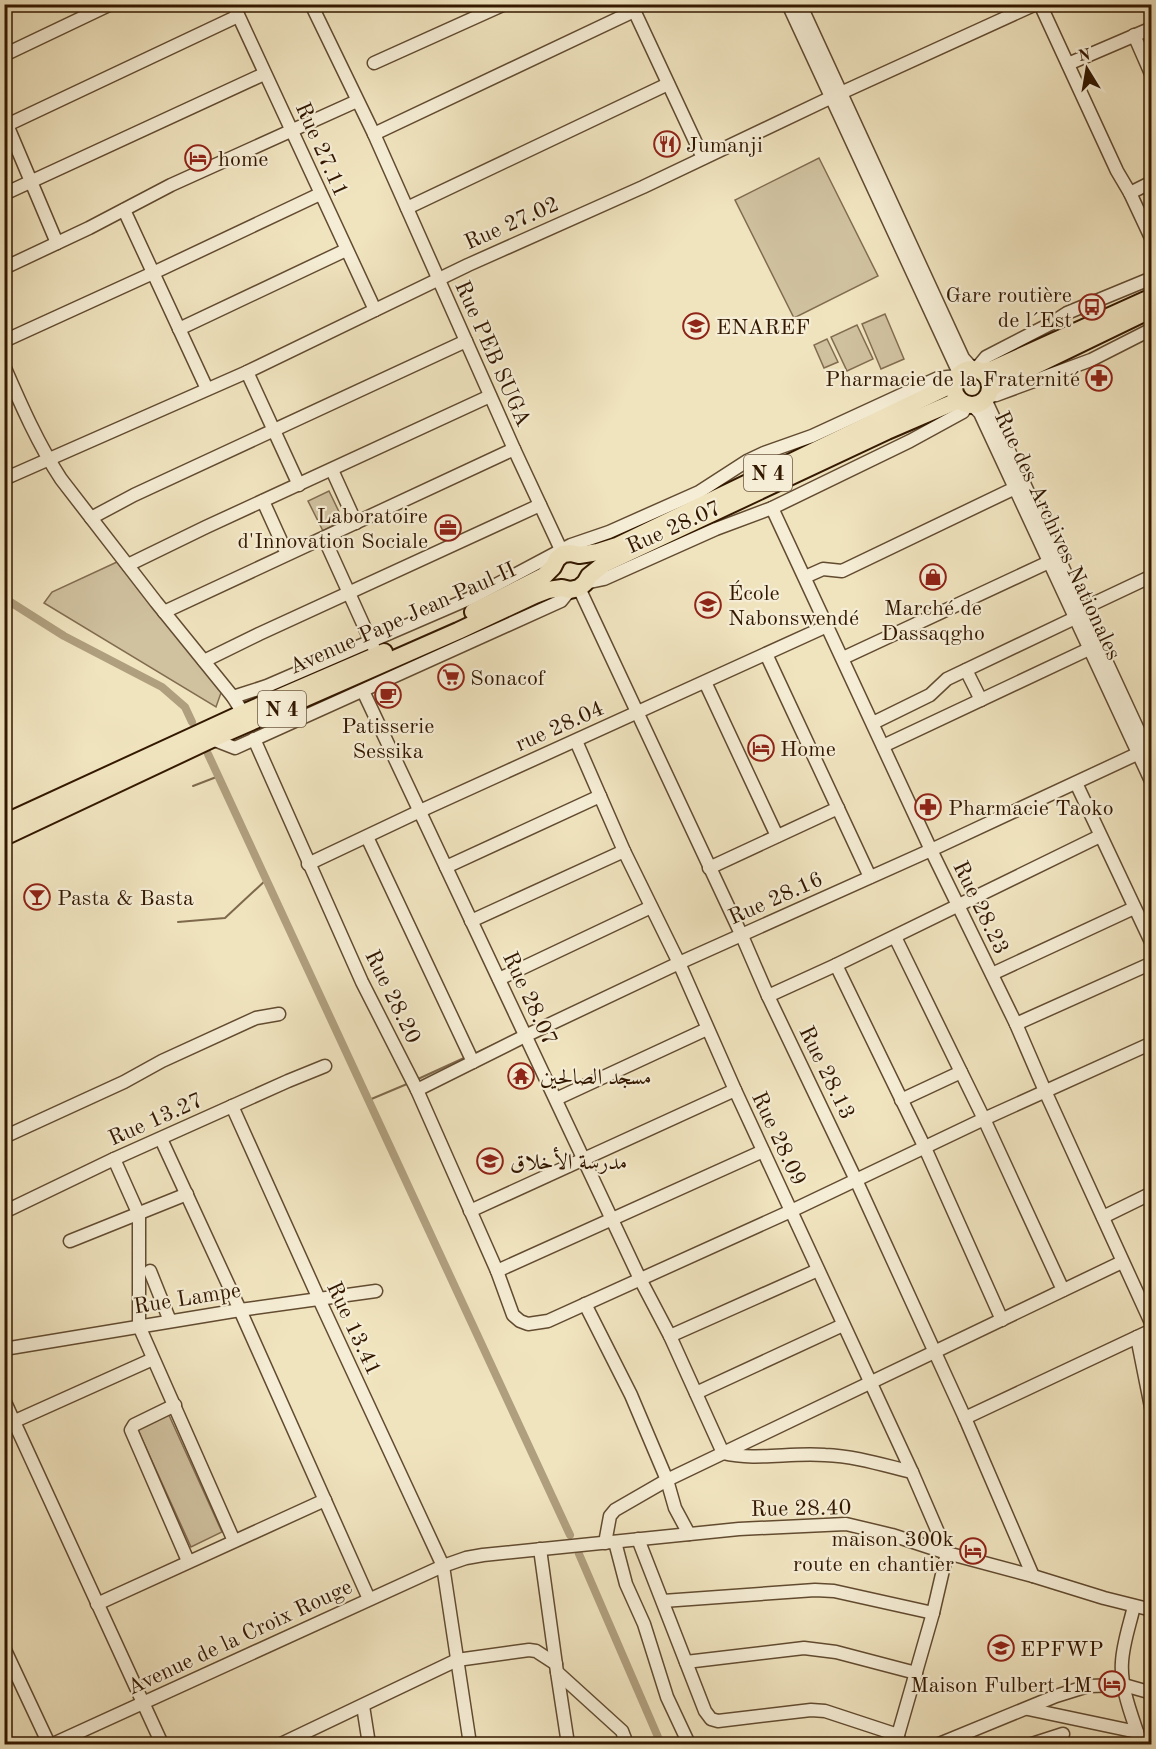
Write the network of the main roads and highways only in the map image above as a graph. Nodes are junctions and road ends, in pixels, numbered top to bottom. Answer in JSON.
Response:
{"nodes":[{"id":1,"x":1152,"y":297,"type":"edge"},
{"id":2,"x":1152,"y":309,"type":"edge"},
{"id":3,"x":972,"y":386,"type":"junction"},
{"id":4,"x":564,"y":556,"type":"junction"},
{"id":5,"x":577,"y":585,"type":"junction"},
{"id":6,"x":4,"y":823,"type":"edge"},
{"id":7,"x":4,"y":837,"type":"edge"}],
"edges":[{"from":1,"to":3,"type":"highway","name":"Avenue Pape Jean Paul II","number":"N 4"},
{"from":2,"to":3,"type":"highway","name":"Avenue Pape Jean Paul II","number":"N 4"},
{"from":3,"to":4,"type":"highway","name":"Avenue Pape Jean Paul II","number":"N 4"},
{"from":3,"to":5,"type":"highway","name":"Avenue Pape Jean Paul II","number":"N 4"},
{"from":4,"to":5,"type":"highway","name":"Avenue Pape Jean Paul II"},
{"from":4,"to":5,"type":"highway"},
{"from":4,"to":6,"type":"highway","name":"Avenue Pape Jean Paul II","number":"N 4"},
{"from":5,"to":7,"type":"highway","name":"Avenue Pape Jean Paul II","number":"N 4"}]}
